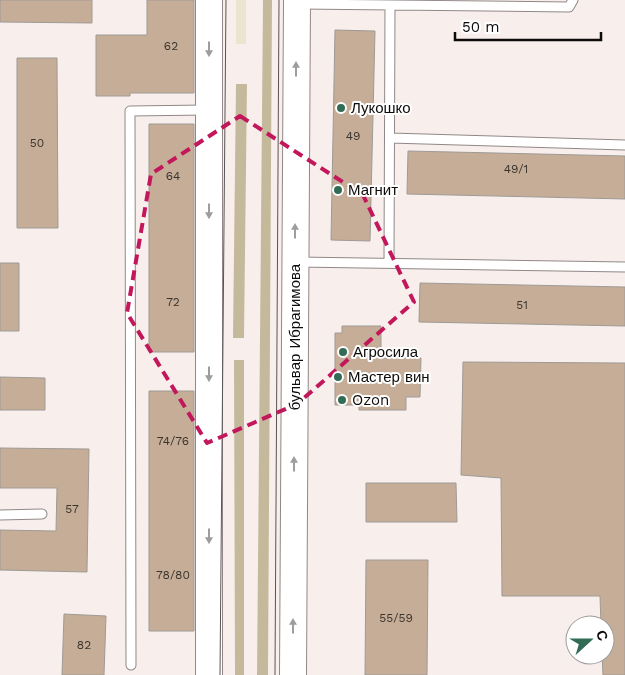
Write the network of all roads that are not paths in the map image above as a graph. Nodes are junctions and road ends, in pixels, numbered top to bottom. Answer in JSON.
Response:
{"nodes":[{"id":1,"x":209,"y":0,"type":"edge"},
{"id":2,"x":573,"y":0,"type":"edge"},
{"id":3,"x":297,"y":2,"type":"edge"},
{"id":4,"x":390,"y":5,"type":"junction"},
{"id":5,"x":208,"y":110,"type":"junction"},
{"id":6,"x":390,"y":138,"type":"junction"},
{"id":7,"x":625,"y":145,"type":"edge"},
{"id":8,"x":295,"y":262,"type":"junction"},
{"id":9,"x":389,"y":263,"type":"junction"},
{"id":10,"x":625,"y":267,"type":"edge"},
{"id":11,"x":42,"y":514,"type":"dead end"},
{"id":12,"x":0,"y":515,"type":"edge"},
{"id":13,"x":131,"y":665,"type":"dead end"},
{"id":14,"x":209,"y":675,"type":"edge"},
{"id":15,"x":293,"y":675,"type":"edge"}],
"edges":[{"from":1,"to":5,"type":"main road","one_way":true},
{"from":2,"to":4,"type":"lane"},
{"from":3,"to":4,"type":"lane"},
{"from":8,"to":3,"type":"main road","name":"бульвар Ибрагимова","one_way":true},
{"from":4,"to":6,"type":"lane"},
{"from":5,"to":13,"type":"lane"},
{"from":5,"to":14,"type":"main road","one_way":true},
{"from":6,"to":7,"type":"lane"},
{"from":6,"to":9,"type":"lane"},
{"from":8,"to":9,"type":"lane"},
{"from":15,"to":8,"type":"main road","name":"бульвар Ибрагимова","one_way":true},
{"from":9,"to":10,"type":"lane"},
{"from":11,"to":12,"type":"lane"}]}
